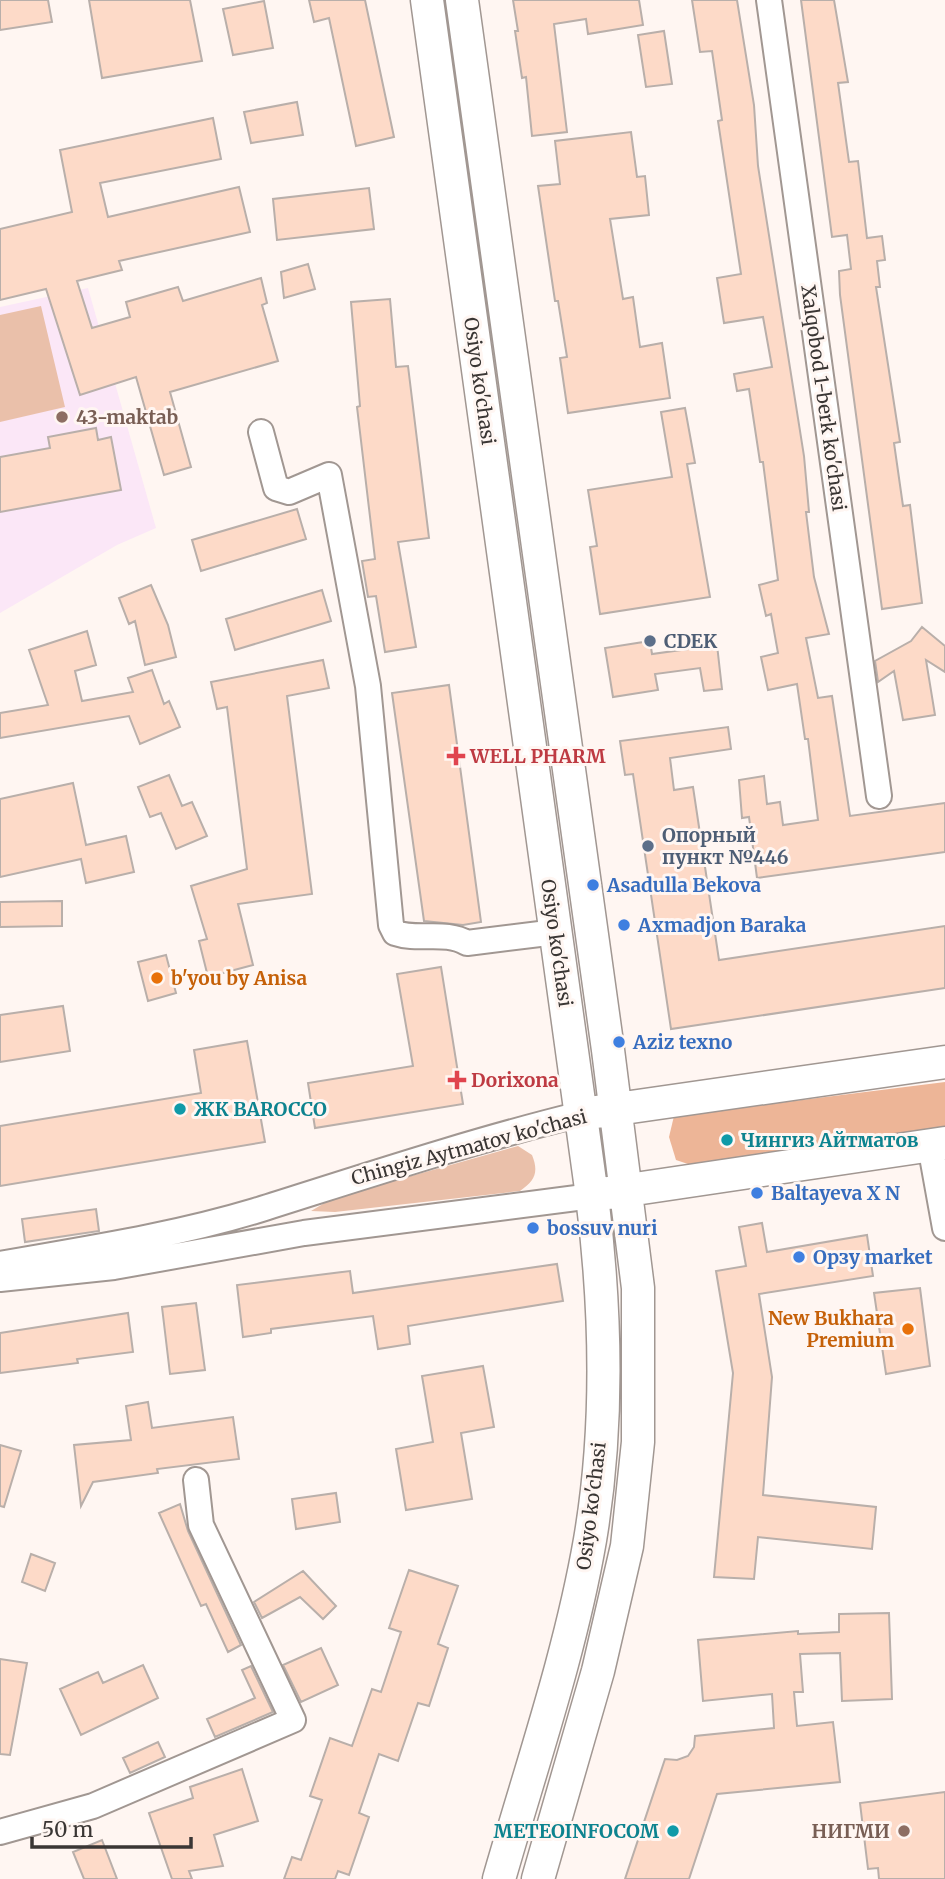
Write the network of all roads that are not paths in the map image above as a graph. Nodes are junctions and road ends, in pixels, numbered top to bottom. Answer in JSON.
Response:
{"nodes":[{"id":1,"x":427,"y":0,"type":"edge"},
{"id":2,"x":462,"y":0,"type":"edge"},
{"id":3,"x":769,"y":0,"type":"edge"},
{"id":4,"x":261,"y":432,"type":"dead end"},
{"id":5,"x":878,"y":796,"type":"dead end"},
{"id":6,"x":556,"y":932,"type":"junction"},
{"id":7,"x":945,"y":1062,"type":"edge"},
{"id":8,"x":616,"y":1109,"type":"junction"},
{"id":9,"x":581,"y":1114,"type":"junction"},
{"id":10,"x":937,"y":1144,"type":"edge"},
{"id":11,"x":628,"y":1190,"type":"junction"},
{"id":12,"x":296,"y":1196,"type":"junction"},
{"id":13,"x":592,"y":1196,"type":"junction"},
{"id":14,"x":945,"y":1228,"type":"edge"},
{"id":15,"x":304,"y":1233,"type":"junction"},
{"id":16,"x":0,"y":1264,"type":"edge"},
{"id":17,"x":0,"y":1279,"type":"edge"},
{"id":18,"x":196,"y":1480,"type":"dead end"},
{"id":19,"x":0,"y":1832,"type":"edge"},
{"id":20,"x":499,"y":1879,"type":"edge"},
{"id":21,"x":538,"y":1879,"type":"edge"}],
"edges":[{"from":1,"to":6,"type":"main road","name":"Osiyo ko'chasi"},
{"from":2,"to":8,"type":"main road","name":"Osiyo ko'chasi"},
{"from":3,"to":5,"type":"street","name":"Xalqobod 1-berk ko'chasi"},
{"from":4,"to":6,"type":"street"},
{"from":6,"to":9,"type":"main road","name":"Osiyo ko'chasi"},
{"from":7,"to":8,"type":"main road","name":"Chingiz Aytmatov ko'chasi"},
{"from":8,"to":9,"type":"main road","name":"Chingiz Aytmatov ko'chasi"},
{"from":8,"to":11,"type":"main road","name":"Osiyo ko'chasi"},
{"from":9,"to":12,"type":"street","name":"Chingiz Aytmatov ko'chasi"},
{"from":9,"to":13,"type":"main road","name":"Osiyo ko'chasi"},
{"from":10,"to":11,"type":"main road"},
{"from":10,"to":14,"type":"street"},
{"from":11,"to":13,"type":"main road"},
{"from":11,"to":21,"type":"main road","name":"Osiyo ko'chasi"},
{"from":12,"to":15,"type":"street"},
{"from":12,"to":16,"type":"street","name":"Chingiz Aytmatov ko'chasi"},
{"from":13,"to":15,"type":"street"},
{"from":13,"to":20,"type":"main road","name":"Osiyo ko'chasi"},
{"from":15,"to":17,"type":"street"},
{"from":18,"to":19,"type":"street"}]}
